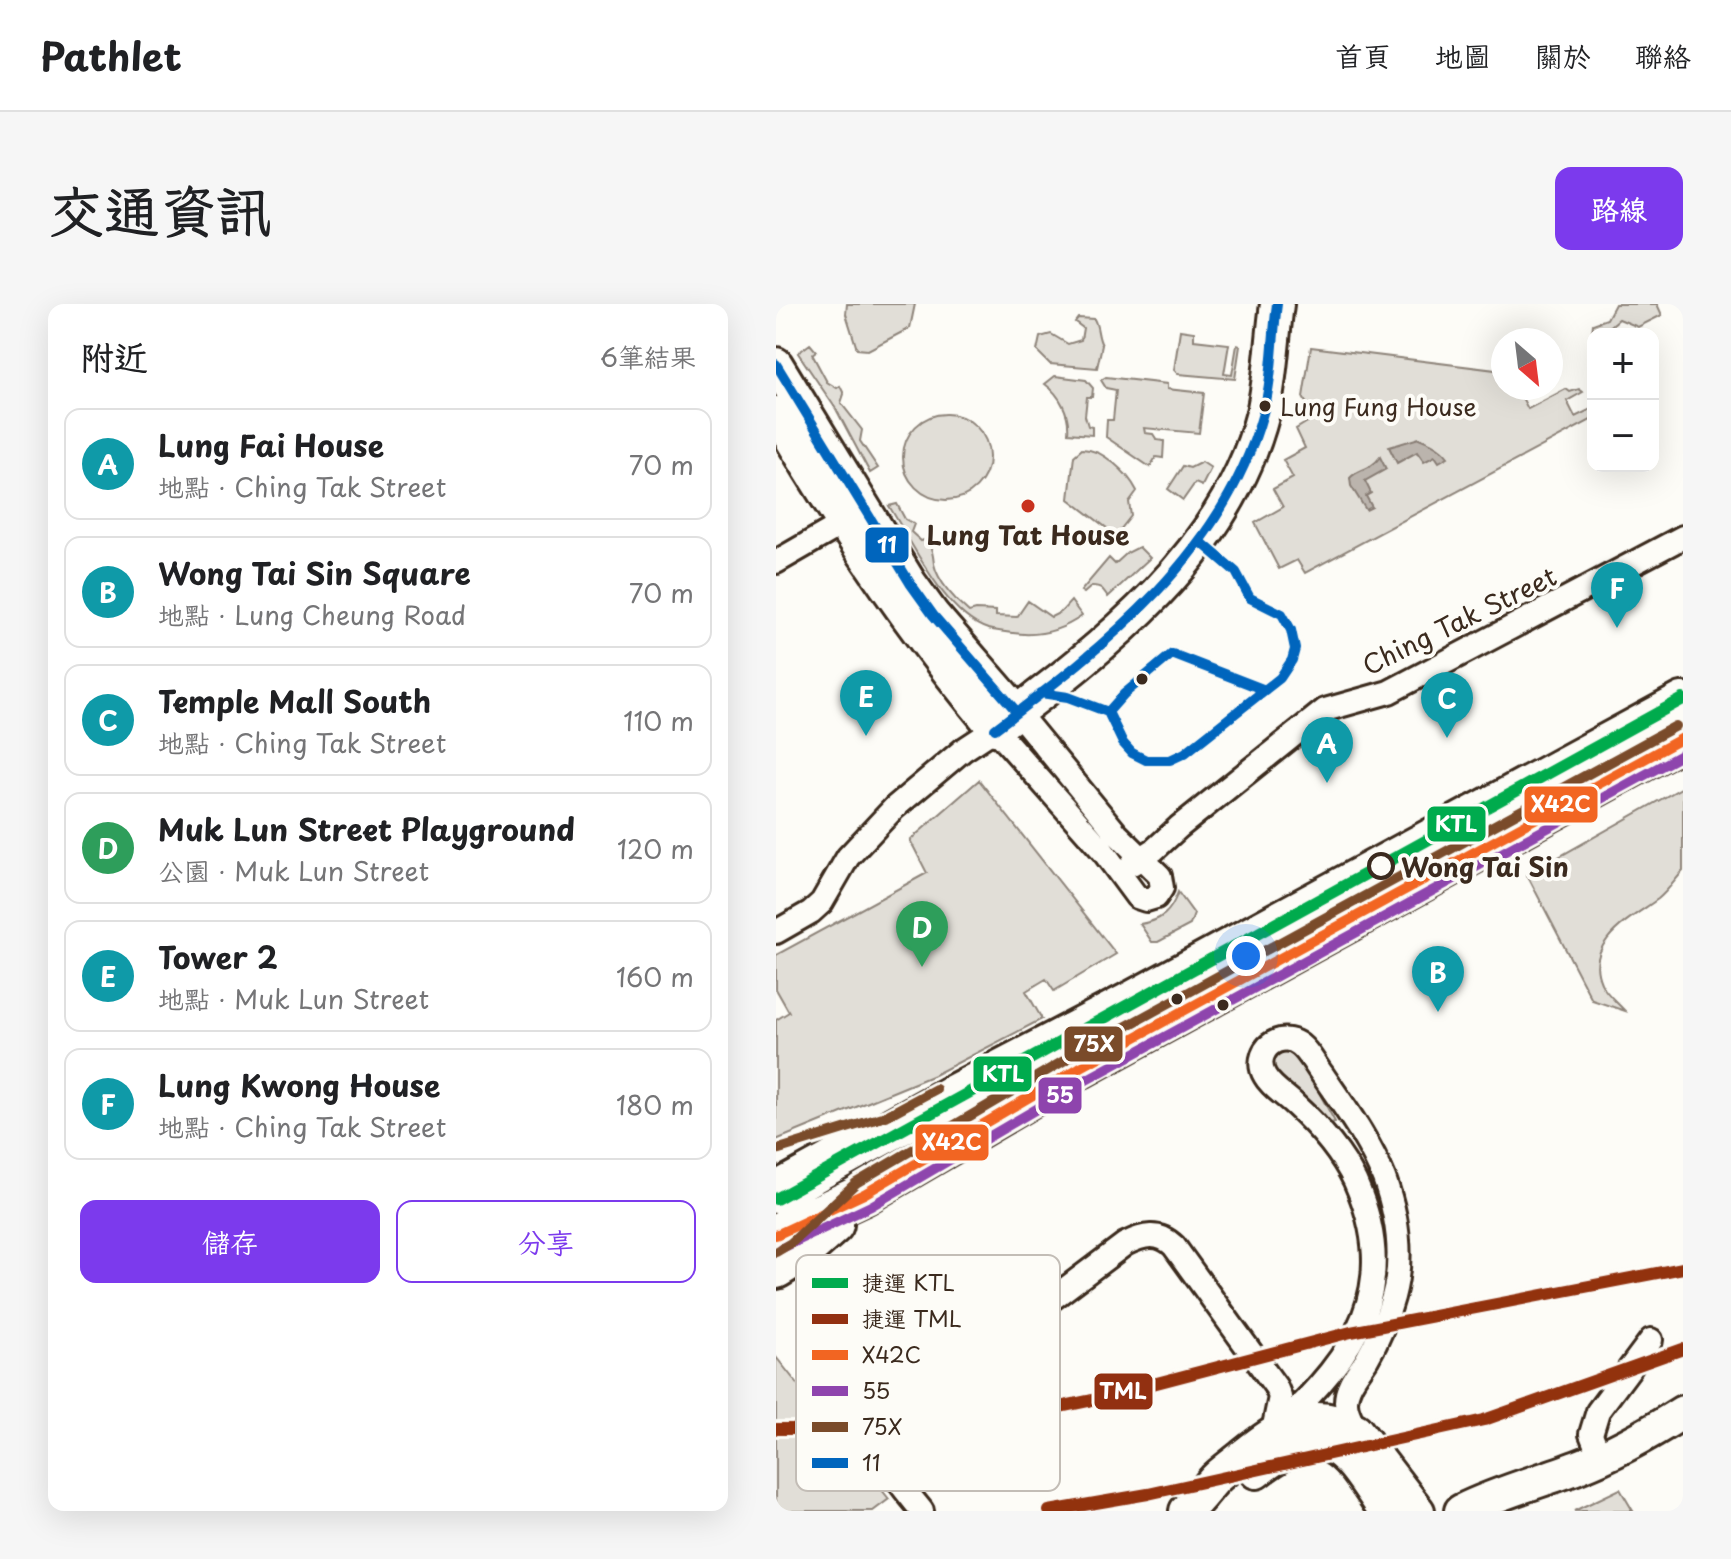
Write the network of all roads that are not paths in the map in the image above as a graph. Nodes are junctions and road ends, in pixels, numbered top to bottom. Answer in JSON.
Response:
{"nodes":[{"id":1,"x":1277,"y":304,"type":"edge"},
{"id":2,"x":776,"y":364,"type":"edge"},
{"id":3,"x":776,"y":413,"type":"edge"},
{"id":4,"x":853,"y":518,"type":"junction"},
{"id":5,"x":1683,"y":537,"type":"edge"},
{"id":6,"x":776,"y":562,"type":"edge"},
{"id":7,"x":1683,"y":703,"type":"edge"},
{"id":8,"x":1006,"y":721,"type":"junction"},
{"id":9,"x":1683,"y":738,"type":"edge"},
{"id":10,"x":1143,"y":859,"type":"junction"},
{"id":11,"x":1112,"y":862,"type":"junction"},
{"id":12,"x":776,"y":932,"type":"edge"},
{"id":13,"x":891,"y":1129,"type":"junction"},
{"id":14,"x":776,"y":1165,"type":"edge"},
{"id":15,"x":776,"y":1193,"type":"edge"},
{"id":16,"x":864,"y":1194,"type":"junction"},
{"id":17,"x":776,"y":1235,"type":"edge"},
{"id":18,"x":797,"y":1255,"type":"edge"},
{"id":19,"x":796,"y":1256,"type":"edge"},
{"id":20,"x":776,"y":1268,"type":"edge"},
{"id":21,"x":1060,"y":1293,"type":"edge"},
{"id":22,"x":1651,"y":1340,"type":"dead end"},
{"id":23,"x":1683,"y":1412,"type":"edge"},
{"id":24,"x":1356,"y":1430,"type":"junction"},
{"id":25,"x":1274,"y":1445,"type":"junction"},
{"id":26,"x":1590,"y":1462,"type":"junction"},
{"id":27,"x":907,"y":1491,"type":"edge"},
{"id":28,"x":1190,"y":1508,"type":"edge"},
{"id":29,"x":922,"y":1511,"type":"edge"},
{"id":30,"x":1385,"y":1511,"type":"edge"},
{"id":31,"x":1418,"y":1511,"type":"edge"},
{"id":32,"x":1461,"y":1511,"type":"edge"},
{"id":33,"x":1515,"y":1511,"type":"edge"}],
"edges":[{"from":1,"to":8,"type":"main road"},
{"from":2,"to":4,"type":"main road"},
{"from":3,"to":4,"type":"main road"},
{"from":4,"to":6,"type":"street"},
{"from":4,"to":8,"type":"main road"},
{"from":5,"to":10,"type":"street","name":"Ching Tak Street"},
{"from":7,"to":13,"type":"highway"},
{"from":8,"to":10,"type":"street"},
{"from":8,"to":11,"type":"street"},
{"from":8,"to":12,"type":"street"},
{"from":9,"to":16,"type":"highway"},
{"from":10,"to":11,"type":"street"},
{"from":10,"to":11,"type":"street"},
{"from":13,"to":14,"type":"highway"},
{"from":13,"to":15,"type":"highway"},
{"from":16,"to":17,"type":"highway"},
{"from":16,"to":18,"type":"highway"},
{"from":19,"to":20,"type":"highway"},
{"from":21,"to":25,"type":"street"},
{"from":22,"to":26,"type":"street"},
{"from":23,"to":26,"type":"main road"},
{"from":24,"to":25,"type":"main road"},
{"from":24,"to":25,"type":"street"},
{"from":24,"to":31,"type":"main road"},
{"from":25,"to":28,"type":"main road"},
{"from":25,"to":30,"type":"main road"},
{"from":26,"to":32,"type":"main road"},
{"from":26,"to":33,"type":"main road"},
{"from":27,"to":29,"type":"street"}]}
